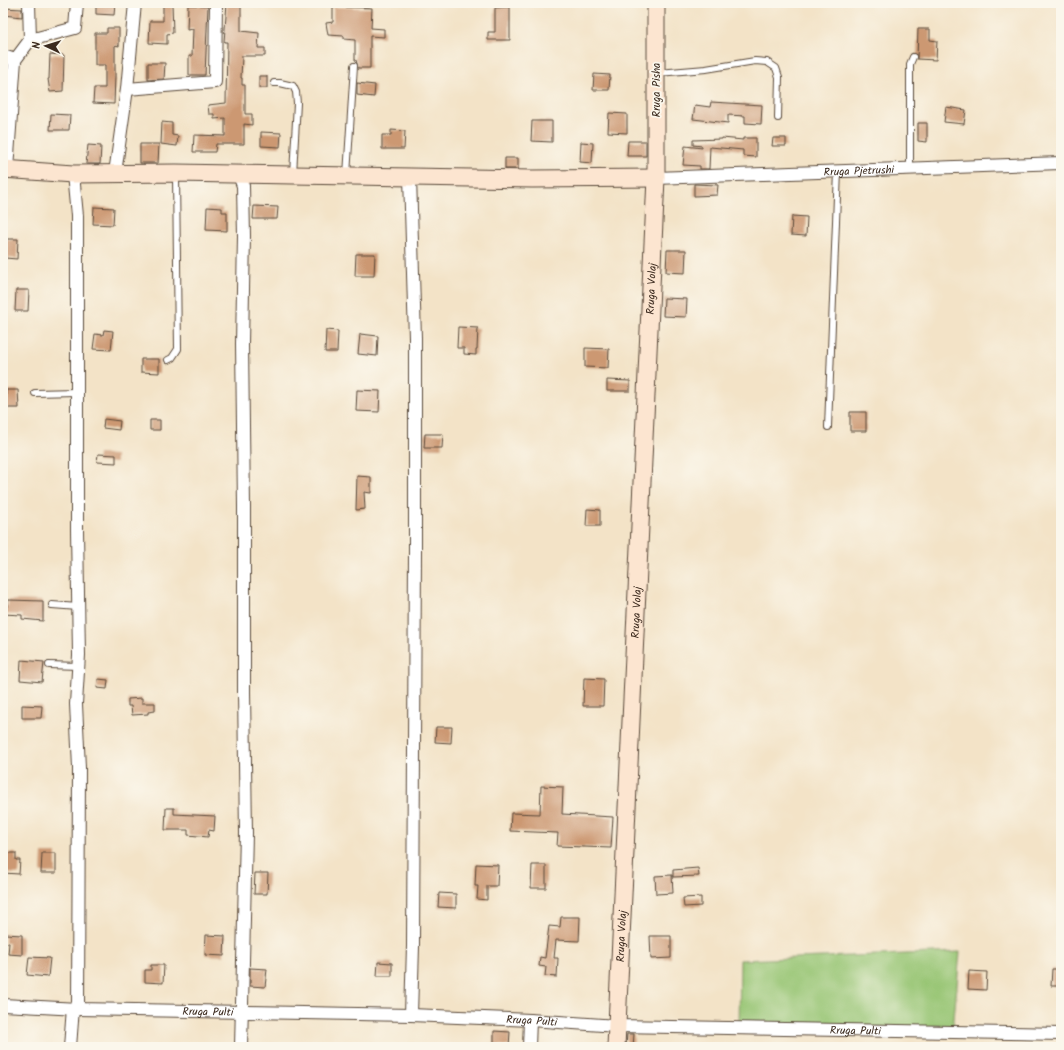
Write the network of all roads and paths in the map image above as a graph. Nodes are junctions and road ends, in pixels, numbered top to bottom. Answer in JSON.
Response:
{"nodes":[{"id":1,"x":29,"y":3,"type":"edge"},
{"id":2,"x":77,"y":3,"type":"edge"},
{"id":3,"x":135,"y":3,"type":"edge"},
{"id":4,"x":216,"y":3,"type":"edge"},
{"id":5,"x":656,"y":3,"type":"edge"},
{"id":6,"x":30,"y":40,"type":"junction"},
{"id":7,"x":3,"y":56,"type":"edge"},
{"id":8,"x":913,"y":57,"type":"dead end"},
{"id":9,"x":15,"y":60,"type":"junction"},
{"id":10,"x":354,"y":66,"type":"dead end"},
{"id":11,"x":656,"y":73,"type":"junction"},
{"id":12,"x":274,"y":83,"type":"dead end"},
{"id":13,"x":127,"y":89,"type":"junction"},
{"id":14,"x":778,"y":118,"type":"dead end"},
{"id":15,"x":1061,"y":163,"type":"edge"},
{"id":16,"x":5,"y":169,"type":"edge"},
{"id":17,"x":910,"y":170,"type":"junction"},
{"id":18,"x":838,"y":171,"type":"junction"},
{"id":19,"x":115,"y":173,"type":"junction"},
{"id":20,"x":176,"y":173,"type":"junction"},
{"id":21,"x":73,"y":174,"type":"junction"},
{"id":22,"x":239,"y":175,"type":"junction"},
{"id":23,"x":347,"y":175,"type":"junction"},
{"id":24,"x":292,"y":176,"type":"junction"},
{"id":25,"x":410,"y":177,"type":"junction"},
{"id":26,"x":656,"y":178,"type":"junction"},
{"id":27,"x":168,"y":360,"type":"dead end"},
{"id":28,"x":35,"y":392,"type":"dead end"},
{"id":29,"x":76,"y":392,"type":"junction"},
{"id":30,"x":828,"y":427,"type":"dead end"},
{"id":31,"x":52,"y":605,"type":"dead end"},
{"id":32,"x":78,"y":607,"type":"junction"},
{"id":33,"x":49,"y":665,"type":"dead end"},
{"id":34,"x":78,"y":666,"type":"junction"},
{"id":35,"x":3,"y":1005,"type":"edge"},
{"id":36,"x":76,"y":1009,"type":"junction"},
{"id":37,"x":243,"y":1012,"type":"junction"},
{"id":38,"x":411,"y":1015,"type":"junction"},
{"id":39,"x":530,"y":1020,"type":"junction"},
{"id":40,"x":617,"y":1026,"type":"junction"},
{"id":41,"x":1061,"y":1034,"type":"edge"},
{"id":42,"x":70,"y":1047,"type":"edge"},
{"id":43,"x":241,"y":1047,"type":"edge"},
{"id":44,"x":529,"y":1047,"type":"edge"},
{"id":45,"x":616,"y":1047,"type":"edge"}],
"edges":[{"from":1,"to":6,"type":"street"},
{"from":2,"to":6,"type":"street"},
{"from":3,"to":13,"type":"street"},
{"from":4,"to":13,"type":"street"},
{"from":5,"to":11,"type":"street","name":"Rruga Pisha"},
{"from":6,"to":9,"type":"street"},
{"from":7,"to":9,"type":"street"},
{"from":8,"to":17,"type":"lane"},
{"from":9,"to":16,"type":"street"},
{"from":10,"to":23,"type":"lane"},
{"from":11,"to":14,"type":"lane"},
{"from":11,"to":26,"type":"street","name":"Rruga Pisha"},
{"from":12,"to":24,"type":"lane"},
{"from":13,"to":19,"type":"street"},
{"from":15,"to":17,"type":"street","name":"Rruga Pjetrushi"},
{"from":16,"to":21,"type":"street"},
{"from":17,"to":18,"type":"street","name":"Rruga Pjetrushi"},
{"from":18,"to":26,"type":"street","name":"Rruga Pjetrushi"},
{"from":18,"to":30,"type":"lane"},
{"from":19,"to":20,"type":"street"},
{"from":19,"to":21,"type":"street"},
{"from":20,"to":22,"type":"street"},
{"from":20,"to":27,"type":"lane"},
{"from":21,"to":29,"type":"street"},
{"from":22,"to":24,"type":"street"},
{"from":22,"to":37,"type":"street"},
{"from":23,"to":24,"type":"street"},
{"from":23,"to":25,"type":"street"},
{"from":25,"to":26,"type":"street"},
{"from":25,"to":38,"type":"street"},
{"from":26,"to":40,"type":"street","name":"Rruga Volaj"},
{"from":28,"to":29,"type":"lane"},
{"from":29,"to":32,"type":"street"},
{"from":31,"to":32,"type":"lane"},
{"from":32,"to":34,"type":"street"},
{"from":33,"to":34,"type":"lane"},
{"from":34,"to":36,"type":"street"},
{"from":35,"to":36,"type":"street","name":"Rruga Pulti"},
{"from":36,"to":37,"type":"street","name":"Rruga Pulti"},
{"from":36,"to":42,"type":"street"},
{"from":37,"to":38,"type":"street","name":"Rruga Pulti"},
{"from":37,"to":43,"type":"street"},
{"from":38,"to":39,"type":"street","name":"Rruga Pulti"},
{"from":39,"to":40,"type":"street","name":"Rruga Pulti"},
{"from":39,"to":44,"type":"street"},
{"from":40,"to":41,"type":"street","name":"Rruga Pulti"},
{"from":40,"to":45,"type":"street","name":"Rruga Volaj"}]}
